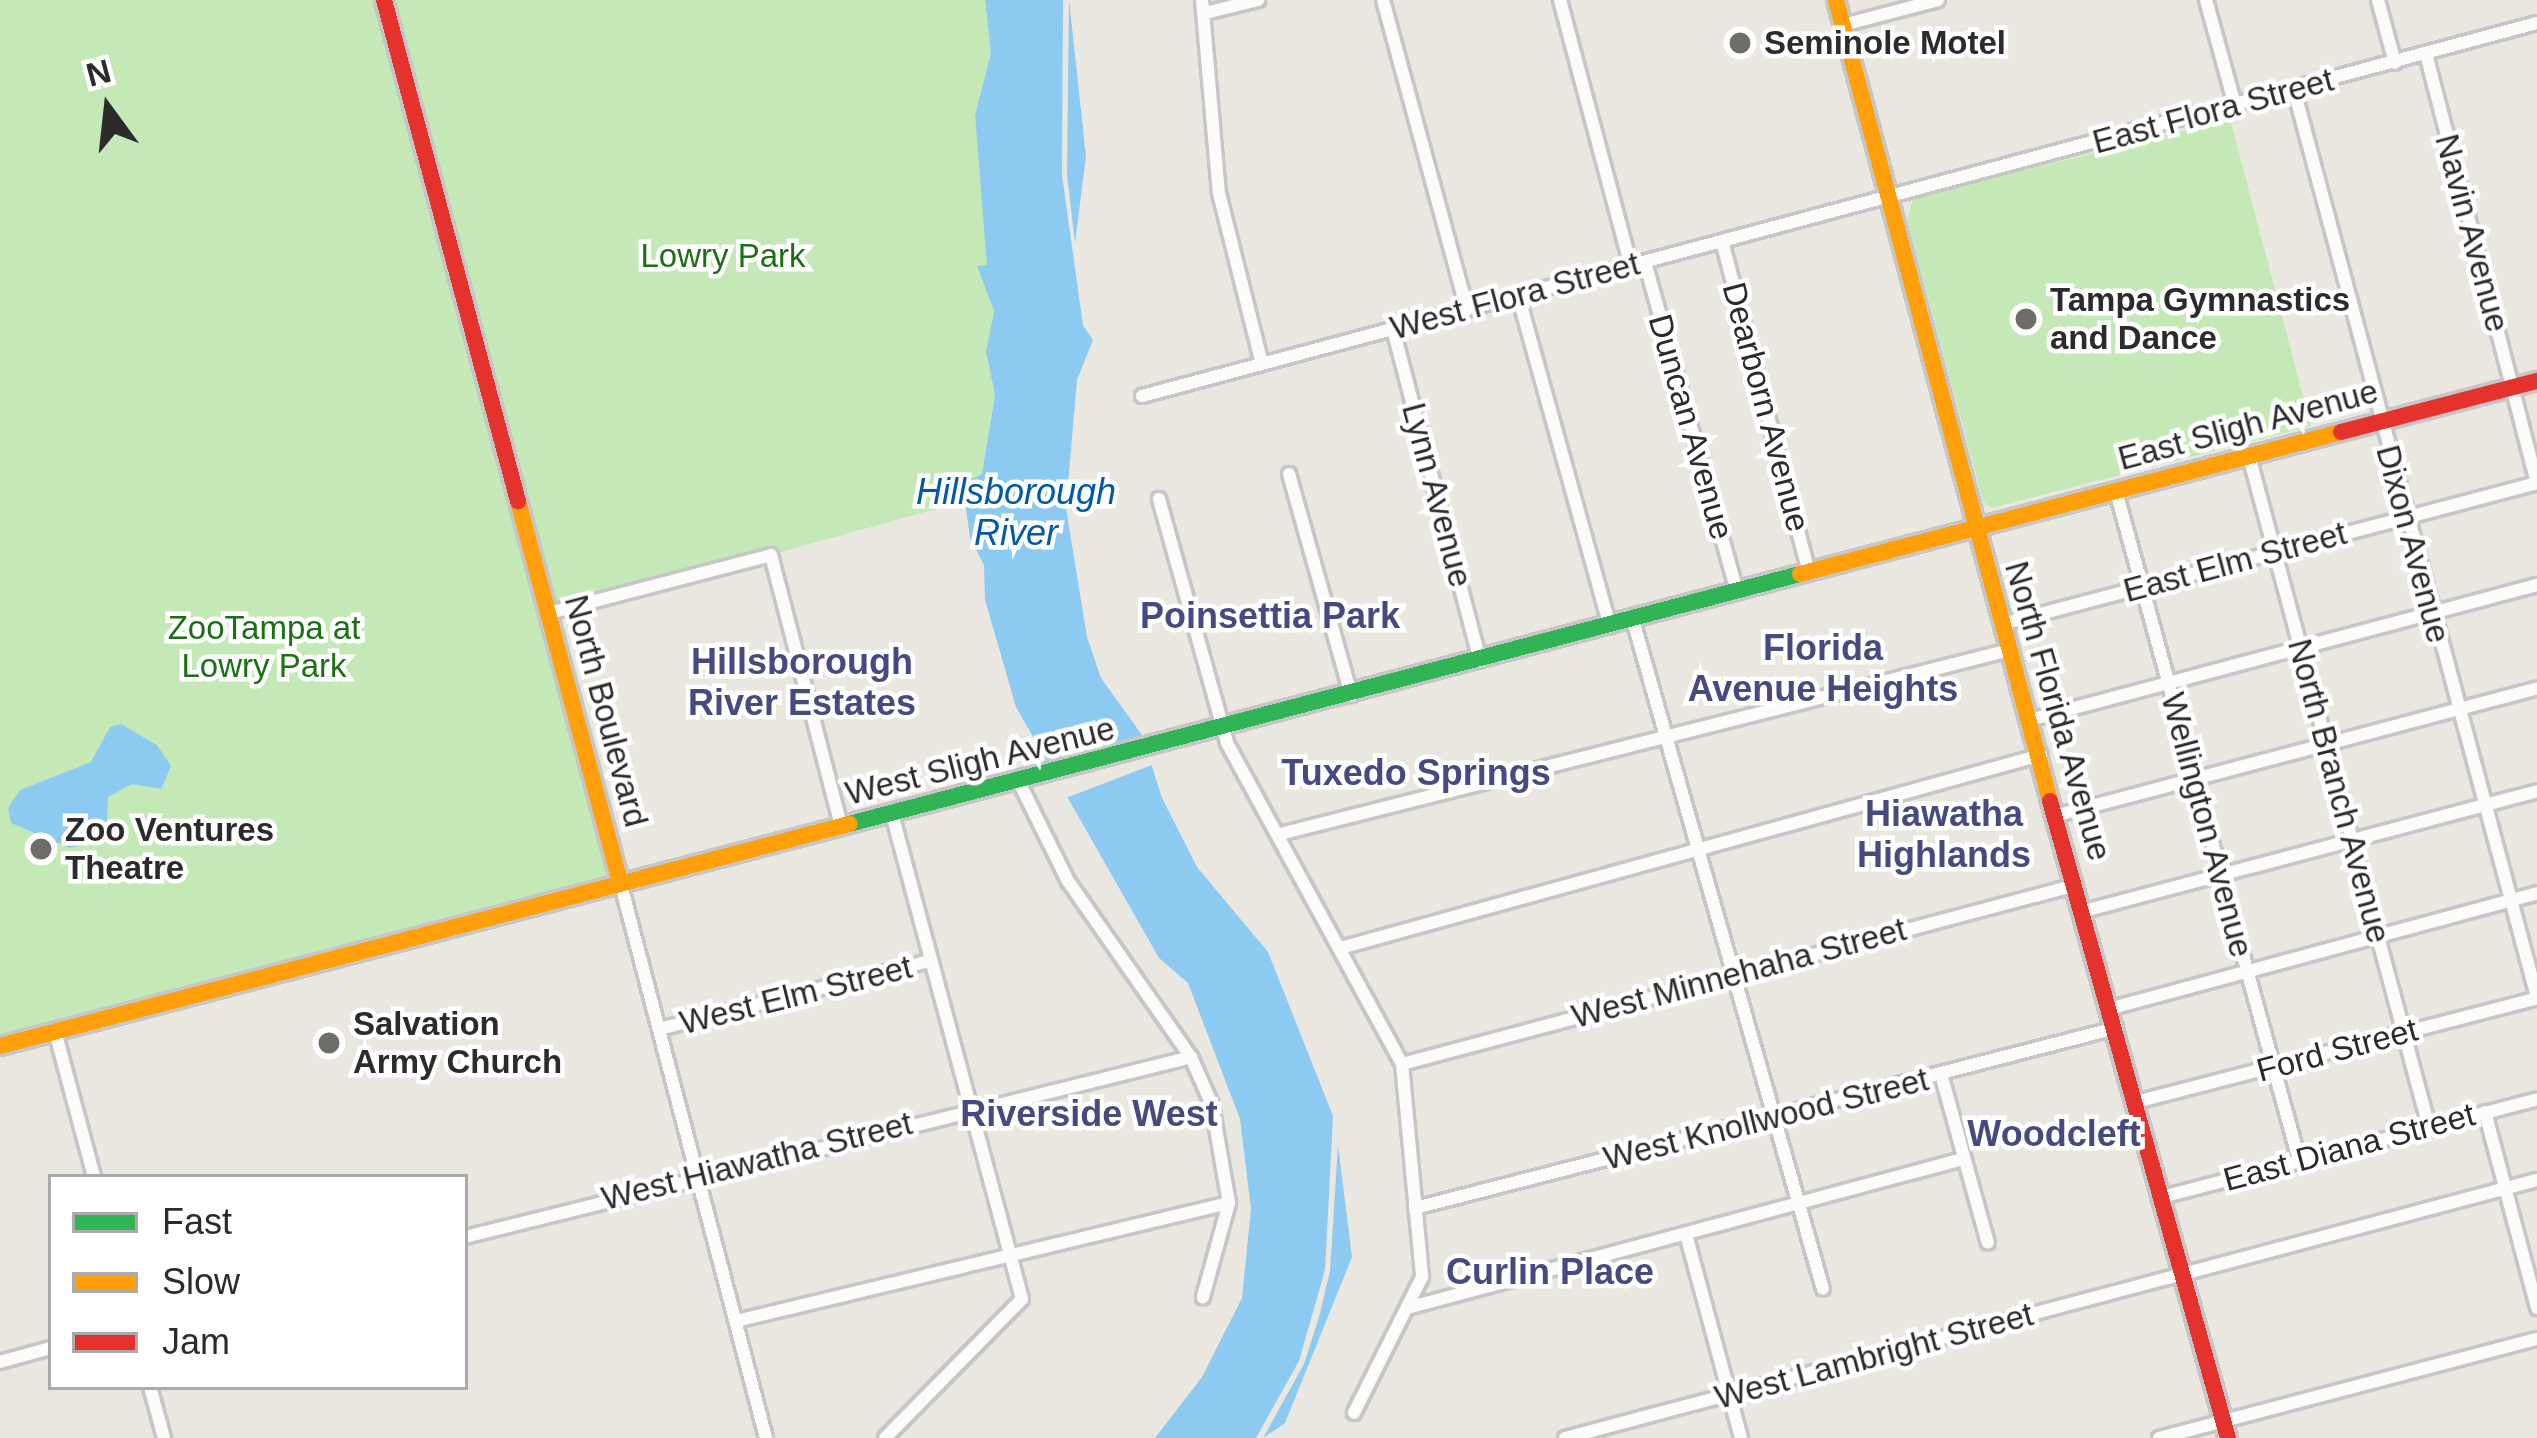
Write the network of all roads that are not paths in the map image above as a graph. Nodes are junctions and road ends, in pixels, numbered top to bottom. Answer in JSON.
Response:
{"nodes":[{"id":1,"x":385,"y":0,"type":"edge"},
{"id":2,"x":1258,"y":0,"type":"edge"},
{"id":3,"x":1383,"y":0,"type":"edge"},
{"id":4,"x":1560,"y":0,"type":"edge"},
{"id":5,"x":1836,"y":0,"type":"edge"},
{"id":6,"x":1938,"y":0,"type":"edge"},
{"id":7,"x":2206,"y":0,"type":"edge"},
{"id":8,"x":2378,"y":0,"type":"edge"},
{"id":9,"x":1203,"y":7,"type":"edge"},
{"id":10,"x":2537,"y":23,"type":"edge"},
{"id":11,"x":1843,"y":25,"type":"junction"},
{"id":12,"x":2426,"y":54,"type":"junction"},
{"id":13,"x":2395,"y":63,"type":"junction"},
{"id":14,"x":2294,"y":90,"type":"junction"},
{"id":15,"x":2235,"y":105,"type":"junction"},
{"id":16,"x":1889,"y":196,"type":"junction"},
{"id":17,"x":1722,"y":241,"type":"junction"},
{"id":18,"x":1638,"y":264,"type":"junction"},
{"id":19,"x":1518,"y":296,"type":"junction"},
{"id":20,"x":1466,"y":309,"type":"junction"},
{"id":21,"x":1393,"y":329,"type":"junction"},
{"id":22,"x":1262,"y":364,"type":"junction"},
{"id":23,"x":2537,"y":381,"type":"edge"},
{"id":24,"x":2513,"y":388,"type":"junction"},
{"id":25,"x":1142,"y":396,"type":"dead end"},
{"id":26,"x":2380,"y":422,"type":"junction"},
{"id":27,"x":2248,"y":456,"type":"junction"},
{"id":28,"x":1289,"y":474,"type":"dead end"},
{"id":29,"x":2537,"y":482,"type":"edge"},
{"id":30,"x":2116,"y":491,"type":"junction"},
{"id":31,"x":1159,"y":500,"type":"dead end"},
{"id":32,"x":2406,"y":517,"type":"junction"},
{"id":33,"x":1973,"y":527,"type":"junction"},
{"id":34,"x":2274,"y":551,"type":"junction"},
{"id":35,"x":1809,"y":573,"type":"junction"},
{"id":36,"x":2537,"y":585,"type":"edge"},
{"id":37,"x":2142,"y":586,"type":"junction"},
{"id":38,"x":1737,"y":592,"type":"junction"},
{"id":39,"x":549,"y":613,"type":"junction"},
{"id":40,"x":2432,"y":613,"type":"junction"},
{"id":41,"x":1633,"y":620,"type":"junction"},
{"id":42,"x":2002,"y":624,"type":"junction"},
{"id":43,"x":1610,"y":626,"type":"junction"},
{"id":44,"x":2300,"y":648,"type":"junction"},
{"id":45,"x":2010,"y":650,"type":"junction"},
{"id":46,"x":1480,"y":662,"type":"junction"},
{"id":47,"x":2168,"y":682,"type":"junction"},
{"id":48,"x":2537,"y":688,"type":"edge"},
{"id":49,"x":1352,"y":696,"type":"junction"},
{"id":50,"x":2458,"y":709,"type":"junction"},
{"id":51,"x":2032,"y":719,"type":"junction"},
{"id":52,"x":1222,"y":730,"type":"junction"},
{"id":53,"x":1668,"y":735,"type":"junction"},
{"id":54,"x":2326,"y":744,"type":"junction"},
{"id":55,"x":2042,"y":755,"type":"junction"},
{"id":56,"x":2194,"y":778,"type":"junction"},
{"id":57,"x":1023,"y":781,"type":"junction"},
{"id":58,"x":2537,"y":791,"type":"edge"},
{"id":59,"x":2484,"y":805,"type":"junction"},
{"id":60,"x":892,"y":814,"type":"junction"},
{"id":61,"x":2058,"y":815,"type":"junction"},
{"id":62,"x":841,"y":826,"type":"junction"},
{"id":63,"x":1280,"y":834,"type":"junction"},
{"id":64,"x":2353,"y":840,"type":"junction"},
{"id":65,"x":1699,"y":850,"type":"junction"},
{"id":66,"x":2221,"y":874,"type":"junction"},
{"id":67,"x":620,"y":881,"type":"junction"},
{"id":68,"x":2077,"y":884,"type":"junction"},
{"id":69,"x":2537,"y":893,"type":"edge"},
{"id":70,"x":2510,"y":901,"type":"junction"},
{"id":71,"x":2084,"y":911,"type":"junction"},
{"id":72,"x":2378,"y":936,"type":"junction"},
{"id":73,"x":1344,"y":947,"type":"junction"},
{"id":74,"x":930,"y":961,"type":"junction"},
{"id":75,"x":2247,"y":971,"type":"junction"},
{"id":76,"x":1733,"y":973,"type":"junction"},
{"id":77,"x":2537,"y":997,"type":"edge"},
{"id":78,"x":2112,"y":1007,"type":"junction"},
{"id":79,"x":663,"y":1028,"type":"junction"},
{"id":80,"x":2117,"y":1028,"type":"junction"},
{"id":81,"x":55,"y":1031,"type":"junction"},
{"id":82,"x":2406,"y":1031,"type":"junction"},
{"id":83,"x":0,"y":1046,"type":"edge"},
{"id":84,"x":1191,"y":1057,"type":"junction"},
{"id":85,"x":1402,"y":1064,"type":"junction"},
{"id":86,"x":2273,"y":1067,"type":"junction"},
{"id":87,"x":1941,"y":1074,"type":"junction"},
{"id":88,"x":2537,"y":1099,"type":"edge"},
{"id":89,"x":2136,"y":1102,"type":"junction"},
{"id":90,"x":970,"y":1109,"type":"junction"},
{"id":91,"x":2485,"y":1112,"type":"junction"},
{"id":92,"x":1773,"y":1118,"type":"junction"},
{"id":93,"x":2429,"y":1127,"type":"junction"},
{"id":94,"x":1963,"y":1160,"type":"junction"},
{"id":95,"x":2299,"y":1160,"type":"junction"},
{"id":96,"x":699,"y":1173,"type":"junction"},
{"id":97,"x":93,"y":1174,"type":"edge"},
{"id":98,"x":2537,"y":1180,"type":"edge"},
{"id":99,"x":2504,"y":1188,"type":"junction"},
{"id":100,"x":2162,"y":1197,"type":"junction"},
{"id":101,"x":1229,"y":1203,"type":"junction"},
{"id":102,"x":1797,"y":1204,"type":"junction"},
{"id":103,"x":1415,"y":1208,"type":"junction"},
{"id":104,"x":1687,"y":1234,"type":"junction"},
{"id":105,"x":468,"y":1236,"type":"edge"},
{"id":106,"x":1988,"y":1243,"type":"dead end"},
{"id":107,"x":1010,"y":1257,"type":"junction"},
{"id":108,"x":2183,"y":1273,"type":"junction"},
{"id":109,"x":1823,"y":1289,"type":"dead end"},
{"id":110,"x":1203,"y":1297,"type":"dead end"},
{"id":111,"x":1411,"y":1307,"type":"junction"},
{"id":112,"x":2537,"y":1308,"type":"edge"},
{"id":113,"x":736,"y":1322,"type":"junction"},
{"id":114,"x":2537,"y":1339,"type":"edge"},
{"id":115,"x":48,"y":1349,"type":"edge"},
{"id":116,"x":0,"y":1362,"type":"edge"},
{"id":117,"x":151,"y":1390,"type":"edge"},
{"id":118,"x":1730,"y":1395,"type":"junction"},
{"id":119,"x":1354,"y":1414,"type":"dead end"},
{"id":120,"x":2226,"y":1430,"type":"edge"},
{"id":121,"x":164,"y":1438,"type":"edge"},
{"id":122,"x":766,"y":1438,"type":"edge"},
{"id":123,"x":885,"y":1438,"type":"edge"},
{"id":124,"x":1565,"y":1438,"type":"edge"},
{"id":125,"x":1742,"y":1438,"type":"edge"},
{"id":126,"x":2159,"y":1438,"type":"edge"}],
"edges":[{"from":1,"to":39,"type":"main road","name":"North Boulevard"},
{"from":2,"to":9,"type":"street"},
{"from":3,"to":20,"type":"street"},
{"from":4,"to":18,"type":"street","name":"Duncan Avenue"},
{"from":5,"to":11,"type":"main road","name":"North Florida Avenue"},
{"from":6,"to":11,"type":"street"},
{"from":7,"to":15,"type":"street"},
{"from":8,"to":13,"type":"street"},
{"from":9,"to":22,"type":"street"},
{"from":10,"to":12,"type":"street","name":"East Flora Street"},
{"from":11,"to":16,"type":"main road","name":"North Florida Avenue"},
{"from":12,"to":13,"type":"street","name":"East Flora Street"},
{"from":12,"to":24,"type":"street","name":"Navin Avenue"},
{"from":13,"to":14,"type":"street","name":"East Flora Street"},
{"from":14,"to":15,"type":"street","name":"East Flora Street"},
{"from":14,"to":26,"type":"street","name":"Dixon Avenue"},
{"from":15,"to":16,"type":"street","name":"East Flora Street"},
{"from":16,"to":17,"type":"street","name":"West Flora Street"},
{"from":16,"to":33,"type":"main road","name":"North Florida Avenue"},
{"from":17,"to":18,"type":"street","name":"West Flora Street"},
{"from":17,"to":35,"type":"street","name":"Dearborn Avenue"},
{"from":18,"to":19,"type":"street","name":"West Flora Street"},
{"from":18,"to":38,"type":"street","name":"Duncan Avenue"},
{"from":19,"to":20,"type":"street","name":"West Flora Street"},
{"from":19,"to":43,"type":"street"},
{"from":20,"to":21,"type":"street","name":"West Flora Street"},
{"from":21,"to":22,"type":"street","name":"West Flora Street"},
{"from":21,"to":46,"type":"street","name":"Lynn Avenue"},
{"from":22,"to":25,"type":"street","name":"West Flora Street"},
{"from":23,"to":24,"type":"main road","name":"East Sligh Avenue"},
{"from":24,"to":26,"type":"main road","name":"East Sligh Avenue"},
{"from":24,"to":29,"type":"street","name":"Navin Avenue"},
{"from":26,"to":27,"type":"main road","name":"East Sligh Avenue"},
{"from":26,"to":32,"type":"street","name":"Dixon Avenue"},
{"from":27,"to":30,"type":"main road","name":"East Sligh Avenue"},
{"from":27,"to":34,"type":"street","name":"North Branch Avenue"},
{"from":28,"to":49,"type":"street"},
{"from":29,"to":32,"type":"street","name":"East Elm Street"},
{"from":30,"to":33,"type":"main road","name":"East Sligh Avenue"},
{"from":30,"to":37,"type":"street","name":"Wellington Avenue"},
{"from":31,"to":52,"type":"street"},
{"from":32,"to":34,"type":"street","name":"East Elm Street"},
{"from":32,"to":40,"type":"street","name":"Dixon Avenue"},
{"from":33,"to":35,"type":"main road","name":"West Sligh Avenue"},
{"from":33,"to":42,"type":"main road","name":"North Florida Avenue"},
{"from":34,"to":37,"type":"street","name":"East Elm Street"},
{"from":34,"to":44,"type":"street","name":"North Branch Avenue"},
{"from":35,"to":38,"type":"main road","name":"West Sligh Avenue"},
{"from":36,"to":40,"type":"street"},
{"from":37,"to":42,"type":"street","name":"East Elm Street"},
{"from":37,"to":47,"type":"street","name":"Wellington Avenue"},
{"from":38,"to":41,"type":"main road","name":"West Sligh Avenue"},
{"from":39,"to":62,"type":"street"},
{"from":39,"to":67,"type":"main road","name":"North Boulevard"},
{"from":40,"to":44,"type":"street"},
{"from":40,"to":50,"type":"street","name":"Dixon Avenue"},
{"from":41,"to":43,"type":"main road","name":"West Sligh Avenue"},
{"from":41,"to":53,"type":"street"},
{"from":42,"to":45,"type":"main road","name":"North Florida Avenue"},
{"from":43,"to":46,"type":"main road","name":"West Sligh Avenue"},
{"from":44,"to":47,"type":"street"},
{"from":44,"to":54,"type":"street","name":"North Branch Avenue"},
{"from":45,"to":51,"type":"main road","name":"North Florida Avenue"},
{"from":45,"to":53,"type":"street"},
{"from":46,"to":49,"type":"main road","name":"West Sligh Avenue"},
{"from":47,"to":51,"type":"street"},
{"from":47,"to":56,"type":"street","name":"Wellington Avenue"},
{"from":48,"to":50,"type":"street"},
{"from":49,"to":52,"type":"main road","name":"West Sligh Avenue"},
{"from":50,"to":54,"type":"street"},
{"from":50,"to":59,"type":"street","name":"Dixon Avenue"},
{"from":51,"to":55,"type":"main road","name":"North Florida Avenue"},
{"from":52,"to":57,"type":"main road","name":"West Sligh Avenue"},
{"from":52,"to":63,"type":"street"},
{"from":53,"to":63,"type":"street"},
{"from":53,"to":65,"type":"street"},
{"from":54,"to":56,"type":"street"},
{"from":54,"to":64,"type":"street","name":"North Branch Avenue"},
{"from":55,"to":61,"type":"main road","name":"North Florida Avenue"},
{"from":55,"to":65,"type":"street"},
{"from":56,"to":61,"type":"street"},
{"from":56,"to":66,"type":"street","name":"Wellington Avenue"},
{"from":57,"to":60,"type":"main road","name":"West Sligh Avenue"},
{"from":57,"to":84,"type":"street"},
{"from":58,"to":59,"type":"street"},
{"from":59,"to":64,"type":"street"},
{"from":59,"to":70,"type":"street","name":"Dixon Avenue"},
{"from":60,"to":62,"type":"main road","name":"West Sligh Avenue"},
{"from":60,"to":74,"type":"street"},
{"from":61,"to":68,"type":"main road","name":"North Florida Avenue"},
{"from":62,"to":67,"type":"main road","name":"West Sligh Avenue"},
{"from":63,"to":73,"type":"street"},
{"from":64,"to":66,"type":"street"},
{"from":64,"to":72,"type":"street","name":"North Branch Avenue"},
{"from":65,"to":73,"type":"street"},
{"from":65,"to":76,"type":"street"},
{"from":66,"to":71,"type":"street"},
{"from":66,"to":75,"type":"street","name":"Wellington Avenue"},
{"from":67,"to":79,"type":"street","name":"North Boulevard"},
{"from":67,"to":81,"type":"main road","name":"West Sligh Avenue"},
{"from":68,"to":71,"type":"main road","name":"North Florida Avenue"},
{"from":68,"to":76,"type":"street","name":"West Minnehaha Street"},
{"from":69,"to":70,"type":"street"},
{"from":70,"to":72,"type":"street"},
{"from":70,"to":77,"type":"street","name":"Dixon Avenue"},
{"from":71,"to":78,"type":"main road","name":"North Florida Avenue"},
{"from":72,"to":75,"type":"street"},
{"from":72,"to":82,"type":"street","name":"North Branch Avenue"},
{"from":73,"to":85,"type":"street"},
{"from":74,"to":79,"type":"street","name":"West Elm Street"},
{"from":74,"to":90,"type":"street"},
{"from":75,"to":78,"type":"street"},
{"from":75,"to":86,"type":"street","name":"Wellington Avenue"},
{"from":76,"to":85,"type":"street","name":"West Minnehaha Street"},
{"from":76,"to":92,"type":"street"},
{"from":77,"to":82,"type":"street","name":"Ford Street"},
{"from":78,"to":80,"type":"main road","name":"North Florida Avenue"},
{"from":79,"to":96,"type":"street","name":"North Boulevard"},
{"from":80,"to":87,"type":"street","name":"West Knollwood Street"},
{"from":80,"to":89,"type":"main road","name":"North Florida Avenue"},
{"from":81,"to":83,"type":"main road","name":"West Sligh Avenue"},
{"from":81,"to":97,"type":"street"},
{"from":82,"to":86,"type":"street","name":"Ford Street"},
{"from":82,"to":93,"type":"street","name":"North Branch Avenue"},
{"from":84,"to":90,"type":"street","name":"West Hiawatha Street"},
{"from":84,"to":101,"type":"street"},
{"from":85,"to":103,"type":"street"},
{"from":86,"to":89,"type":"street","name":"Ford Street"},
{"from":86,"to":95,"type":"street","name":"Wellington Avenue"},
{"from":87,"to":92,"type":"street","name":"West Knollwood Street"},
{"from":87,"to":94,"type":"street"},
{"from":88,"to":91,"type":"street","name":"East Diana Street"},
{"from":89,"to":100,"type":"main road","name":"North Florida Avenue"},
{"from":90,"to":96,"type":"street","name":"West Hiawatha Street"},
{"from":90,"to":107,"type":"street"},
{"from":91,"to":93,"type":"street","name":"East Diana Street"},
{"from":91,"to":99,"type":"street"},
{"from":92,"to":102,"type":"street"},
{"from":92,"to":103,"type":"street","name":"West Knollwood Street"},
{"from":93,"to":95,"type":"street","name":"East Diana Street"},
{"from":94,"to":102,"type":"street"},
{"from":94,"to":106,"type":"street"},
{"from":95,"to":100,"type":"street","name":"East Diana Street"},
{"from":96,"to":105,"type":"street","name":"West Hiawatha Street"},
{"from":96,"to":113,"type":"street","name":"North Boulevard"},
{"from":98,"to":99,"type":"street","name":"West Lambright Street"},
{"from":99,"to":108,"type":"street","name":"West Lambright Street"},
{"from":99,"to":112,"type":"street"},
{"from":100,"to":108,"type":"main road","name":"North Florida Avenue"},
{"from":101,"to":107,"type":"street"},
{"from":101,"to":110,"type":"street"},
{"from":102,"to":104,"type":"street"},
{"from":102,"to":109,"type":"street"},
{"from":103,"to":111,"type":"street"},
{"from":104,"to":111,"type":"street"},
{"from":104,"to":118,"type":"street"},
{"from":107,"to":113,"type":"street"},
{"from":107,"to":123,"type":"street"},
{"from":108,"to":118,"type":"street","name":"West Lambright Street"},
{"from":108,"to":120,"type":"main road","name":"North Florida Avenue"},
{"from":111,"to":119,"type":"street"},
{"from":113,"to":122,"type":"street","name":"North Boulevard"},
{"from":114,"to":120,"type":"street"},
{"from":115,"to":116,"type":"street"},
{"from":117,"to":121,"type":"street"},
{"from":118,"to":124,"type":"street","name":"West Lambright Street"},
{"from":118,"to":125,"type":"street"},
{"from":120,"to":126,"type":"street"}]}
